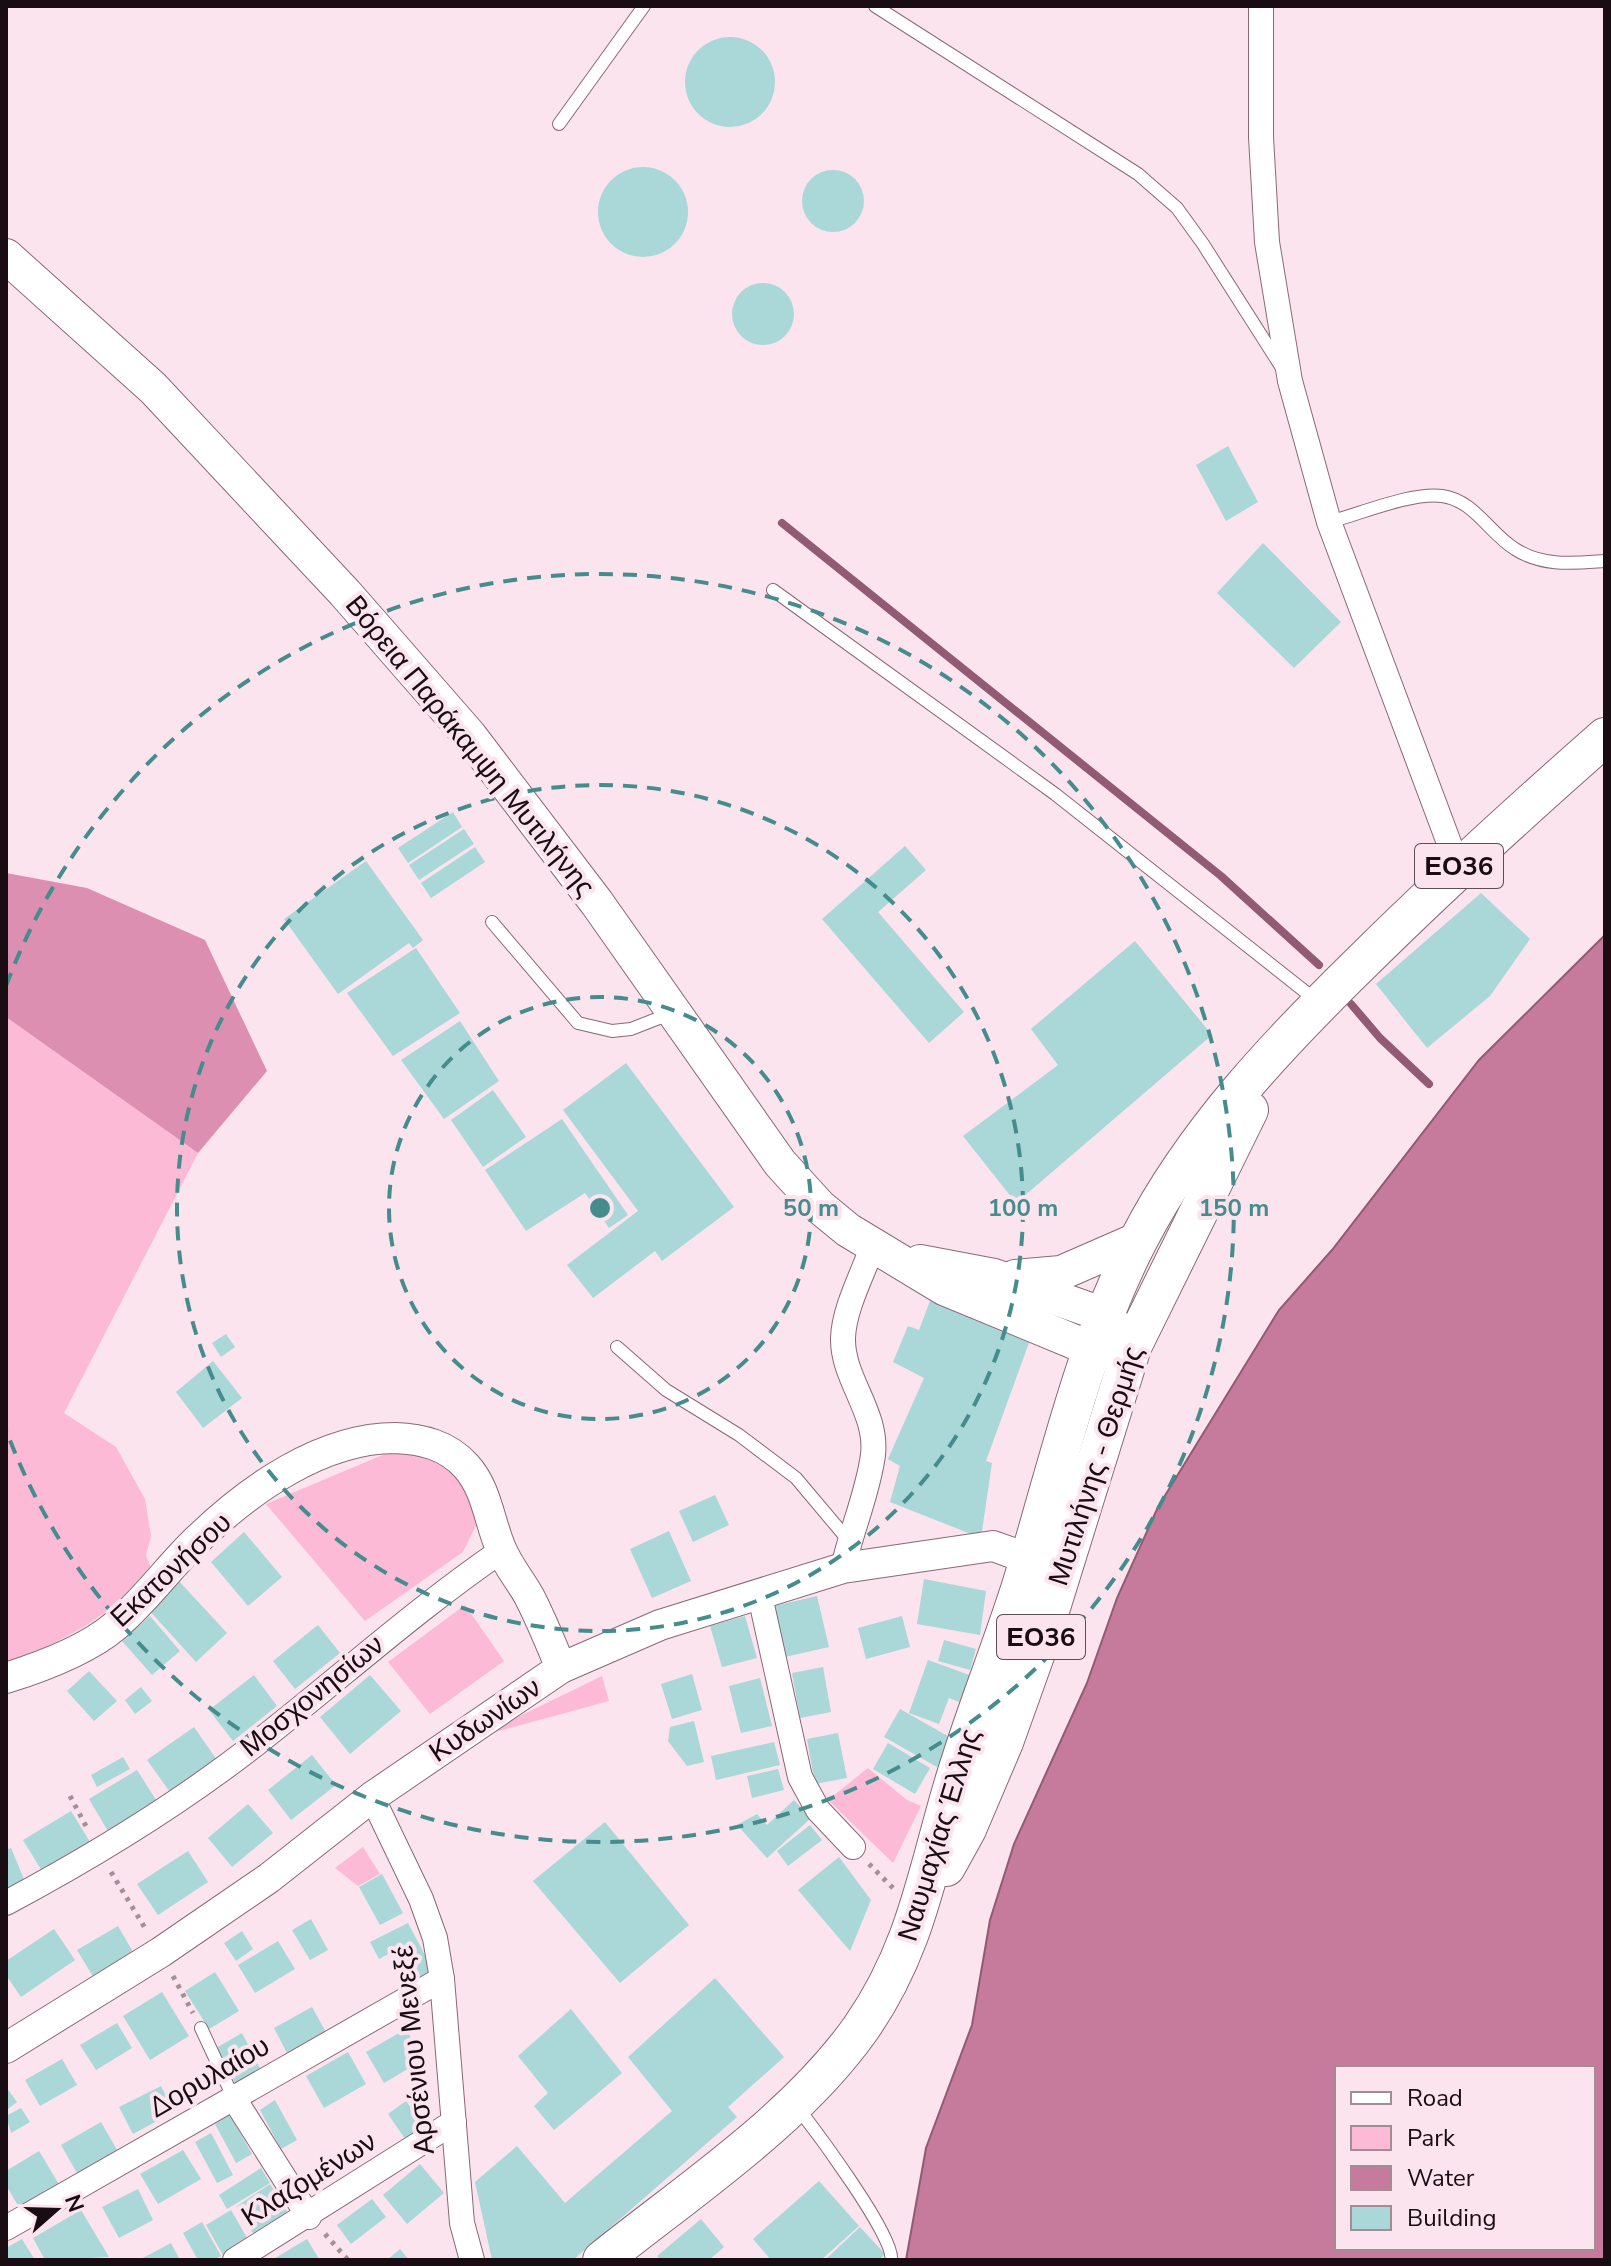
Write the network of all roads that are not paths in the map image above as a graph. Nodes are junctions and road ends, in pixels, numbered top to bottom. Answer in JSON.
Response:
{"nodes":[{"id":1,"x":644,"y":6,"type":"edge"},
{"id":2,"x":875,"y":6,"type":"edge"},
{"id":3,"x":1261,"y":6,"type":"edge"},
{"id":4,"x":559,"y":124,"type":"dead end"},
{"id":5,"x":6,"y":256,"type":"edge"},
{"id":6,"x":1290,"y":381,"type":"junction"},
{"id":7,"x":1329,"y":522,"type":"junction"},
{"id":8,"x":1605,"y":561,"type":"edge"},
{"id":9,"x":773,"y":590,"type":"dead end"},
{"id":10,"x":1605,"y":737,"type":"edge"},
{"id":11,"x":1458,"y":867,"type":"junction"},
{"id":12,"x":492,"y":922,"type":"dead end"},
{"id":13,"x":672,"y":1013,"type":"junction"},
{"id":14,"x":1308,"y":1015,"type":"junction"},
{"id":15,"x":1139,"y":1239,"type":"junction"},
{"id":16,"x":887,"y":1252,"type":"junction"},
{"id":17,"x":994,"y":1276,"type":"junction"},
{"id":18,"x":1100,"y":1333,"type":"junction"},
{"id":19,"x":617,"y":1347,"type":"dead end"},
{"id":20,"x":1132,"y":1347,"type":"junction"},
{"id":21,"x":501,"y":1551,"type":"junction"},
{"id":22,"x":846,"y":1554,"type":"junction"},
{"id":23,"x":1029,"y":1559,"type":"junction"},
{"id":24,"x":760,"y":1596,"type":"junction"},
{"id":25,"x":561,"y":1668,"type":"junction"},
{"id":26,"x":6,"y":1678,"type":"edge"},
{"id":27,"x":372,"y":1797,"type":"junction"},
{"id":28,"x":853,"y":1847,"type":"road end"},
{"id":29,"x":6,"y":1903,"type":"edge"},
{"id":30,"x":919,"y":1914,"type":"junction"},
{"id":31,"x":442,"y":1979,"type":"junction"},
{"id":32,"x":201,"y":2028,"type":"road end"},
{"id":33,"x":6,"y":2048,"type":"edge"},
{"id":34,"x":233,"y":2097,"type":"junction"},
{"id":35,"x":794,"y":2103,"type":"junction"},
{"id":36,"x":454,"y":2122,"type":"junction"},
{"id":37,"x":309,"y":2217,"type":"junction"},
{"id":38,"x":6,"y":2228,"type":"edge"},
{"id":39,"x":235,"y":2260,"type":"edge"},
{"id":40,"x":472,"y":2260,"type":"edge"},
{"id":41,"x":602,"y":2260,"type":"edge"},
{"id":42,"x":891,"y":2260,"type":"edge"}],
"edges":[{"from":1,"to":4,"type":"lane"},
{"from":2,"to":6,"type":"lane"},
{"from":3,"to":6,"type":"street"},
{"from":5,"to":13,"type":"main road","name":"Βόρεια Παράκαμψη Μυτιλήνης"},
{"from":6,"to":7,"type":"street"},
{"from":7,"to":8,"type":"lane"},
{"from":7,"to":11,"type":"street"},
{"from":9,"to":14,"type":"lane"},
{"from":10,"to":11,"type":"main road","name":"Μυτιλήνης - Θερμής","number":"ΕΟ36"},
{"from":11,"to":14,"type":"main road","name":"Μυτιλήνης - Θερμής","number":"ΕΟ36"},
{"from":12,"to":13,"type":"lane"},
{"from":13,"to":16,"type":"main road","name":"Βόρεια Παράκαμψη Μυτιλήνης"},
{"from":14,"to":15,"type":"main road","name":"Μυτιλήνης - Θερμής","number":"ΕΟ36"},
{"from":14,"to":20,"type":"main road","name":"Μυτιλήνης - Θερμής","number":"ΕΟ36"},
{"from":15,"to":17,"type":"main road"},
{"from":15,"to":18,"type":"main road","name":"Μυτιλήνης - Θερμής","number":"ΕΟ36"},
{"from":16,"to":17,"type":"main road","name":"Βόρεια Παράκαμψη Μυτιλήνης"},
{"from":16,"to":18,"type":"main road","name":"Βόρεια Παράκαμψη Μυτιλήνης"},
{"from":16,"to":22,"type":"street"},
{"from":17,"to":18,"type":"main road","name":"Βόρεια Παράκαμψη Μυτιλήνης"},
{"from":18,"to":20,"type":"main road"},
{"from":18,"to":23,"type":"main road","name":"Ναυμαχίας Έλλης","number":"ΕΟ36"},
{"from":19,"to":22,"type":"lane"},
{"from":20,"to":30,"type":"main road","name":"Μυτιλήνης - Θερμής","number":"ΕΟ36"},
{"from":21,"to":25,"type":"street"},
{"from":21,"to":26,"type":"street","name":"Εκατονήσου"},
{"from":21,"to":29,"type":"street","name":"Μοσχονησίων"},
{"from":22,"to":23,"type":"street","name":"Κυδωνίων"},
{"from":22,"to":24,"type":"street","name":"Κυδωνίων"},
{"from":23,"to":30,"type":"main road","name":"Ναυμαχίας Έλλης","number":"ΕΟ36"},
{"from":24,"to":25,"type":"street","name":"Κυδωνίων"},
{"from":24,"to":28,"type":"street"},
{"from":25,"to":27,"type":"street","name":"Κυδωνίων"},
{"from":27,"to":31,"type":"street","name":"Αρσένιου Μενεξέ"},
{"from":27,"to":33,"type":"street","name":"Κυδωνίων"},
{"from":30,"to":35,"type":"main road","name":"Ναυμαχίας Έλλης","number":"ΕΟ36"},
{"from":31,"to":34,"type":"street","name":"Δορυλαίου"},
{"from":31,"to":36,"type":"street","name":"Αρσένιου Μενεξέ"},
{"from":32,"to":34,"type":"lane"},
{"from":34,"to":37,"type":"street"},
{"from":34,"to":38,"type":"street","name":"Δορυλαίου"},
{"from":35,"to":41,"type":"main road","name":"Ναυμαχίας Έλλης","number":"ΕΟ36"},
{"from":35,"to":42,"type":"lane"},
{"from":36,"to":37,"type":"street","name":"Κλαζομένων"},
{"from":36,"to":40,"type":"street","name":"Αρσένιου Μενεξέ"},
{"from":37,"to":39,"type":"street","name":"Κλαζομένων"}]}
